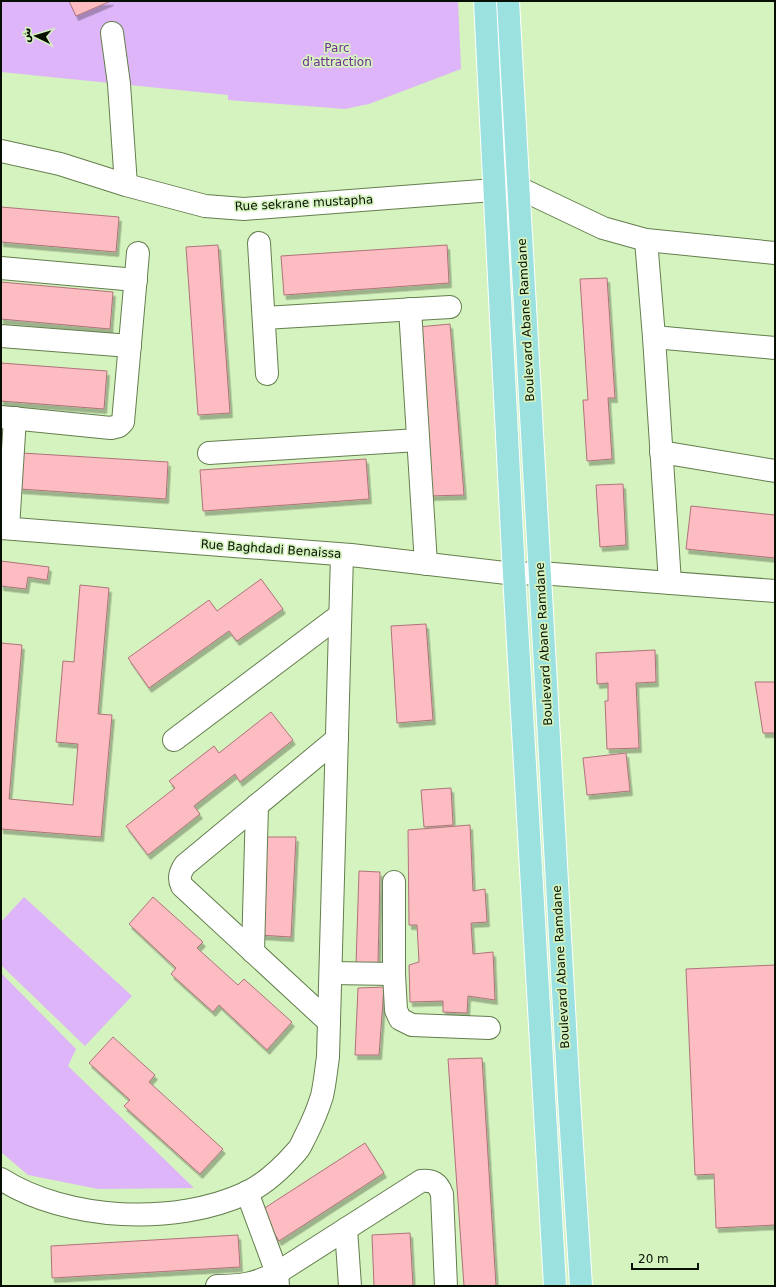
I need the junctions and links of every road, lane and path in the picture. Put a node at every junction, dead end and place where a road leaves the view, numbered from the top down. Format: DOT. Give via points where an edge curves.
graph roads {
  1 [pos="485,1"];
  2 [pos="508,1"];
  3 [pos="112,33"];
  4 [pos="1,151"];
  5 [pos="126,185"];
  6 [pos="519,188"];
  7 [pos="495,190"];
  8 [pos="646,240"];
  9 [pos="259,243"];
  10 [pos="138,253"];
  11 [pos="775,253"];
  12 [pos="1,268"];
  13 [pos="136,280"];
  14 [pos="450,307"];
  15 [pos="410,309"];
  16 [pos="264,318"];
  17 [pos="1,336"];
  18 [pos="654,337"];
  19 [pos="130,346"];
  20 [pos="775,348"];
  21 [pos="267,374"];
  22 [pos="8,418"];
  23 [pos="418,440"];
  24 [pos="661,452"];
  25 [pos="209,453"];
  26 [pos="775,471"];
  27 [pos="4,528"];
  28 [pos="342,555"];
  29 [pos="426,564"];
  30 [pos="540,573"];
  31 [pos="514,574"];
  32 [pos="670,583"];
  33 [pos="775,591"];
  34 [pos="340,614"];
  35 [pos="337,739"];
  36 [pos="174,740"];
  37 [pos="257,806"];
  38 [pos="394,882"];
  39 [pos="253,952"];
  40 [pos="331,973"];
  41 [pos="394,974"];
  42 [pos="329,1022"];
  43 [pos="489,1028"];
  44 [pos="1,1178"];
  45 [pos="247,1192"];
  46 [pos="346,1229"];
  47 [pos="278,1280"];
  48 [pos="217,1286"];
  49 [pos="350,1286"];
  50 [pos="446,1286"];
  51 [pos="554,1286"];
  52 [pos="581,1286"];
  1 -- 7 [label="main road, Boulevard Abane Ramdane"];
  2 -- 6 [label="main road, Boulevard Abane Ramdane"];
  3 -- 5 [label="street" via="119,84"];
  4 -- 5 [label="street, Rue sekrane mustapha" via="60,164"];
  5 -- 7 [label="street, Rue sekrane mustapha" via="206,206 244,209"];
  6 -- 7 [label="street, Rue sekrane mustapha"];
  6 -- 8 [label="street" via="603,228"];
  6 -- 30 [label="main road, Boulevard Abane Ramdane"];
  7 -- 31 [label="main road, Boulevard Abane Ramdane"];
  8 -- 11 [label="street"];
  8 -- 18 [label="street"];
  9 -- 16 [label="street"];
  10 -- 13 [label="street"];
  12 -- 13 [label="street"];
  13 -- 19 [label="street"];
  14 -- 15 [label="street"];
  15 -- 16 [label="street"];
  15 -- 23 [label="street"];
  16 -- 21 [label="street"];
  17 -- 19 [label="street"];
  18 -- 20 [label="street"];
  18 -- 24 [label="street"];
  19 -- 22 [label="street" via="124,417 119,426 111,428"];
  22 -- 27 [label="street"];
  23 -- 25 [label="street"];
  23 -- 29 [label="street"];
  24 -- 26 [label="street"];
  24 -- 32 [label="street"];
  27 -- 28 [label="street, Rue Baghdadi Benaissa"];
  28 -- 29 [label="street, Rue Baghdadi Benaissa"];
  28 -- 34 [label="street"];
  29 -- 31 [label="street, Rue Baghdadi Benaissa"];
  30 -- 31 [label="street, Rue Baghdadi Benaissa"];
  30 -- 32 [label="street, Rue Baghdadi Benaissa"];
  30 -- 52 [label="main road, Boulevard Abane Ramdane"];
  31 -- 51 [label="main road, Boulevard Abane Ramdane"];
  32 -- 33 [label="street, Rue Baghdadi Benaissa"];
  34 -- 35 [label="street"];
  34 -- 36 [label="street"];
  35 -- 37 [label="street"];
  35 -- 40 [label="street"];
  37 -- 39 [label="street"];
  37 -- 39 [label="street" via="185,864 180,876 182,886"];
  38 -- 41 [label="street"];
  39 -- 42 [label="street"];
  40 -- 41 [label="street"];
  40 -- 42 [label="street"];
  41 -- 43 [label="street" via="396,1010 400,1019 407,1023"];
  42 -- 45 [label="street" via="328,1057 322,1096 311,1125 298,1150 272,1176"];
  44 -- 45 [label="street" via="13,1186 51,1201 85,1211 134,1214 182,1211 217,1204"];
  45 -- 47 [label="street"];
  46 -- 47 [label="street"];
  46 -- 49 [label="street"];
  46 -- 50 [label="street" via="421,1181 434,1182 442,1194"];
  47 -- 48 [label="street" via="239,1286"];
}
